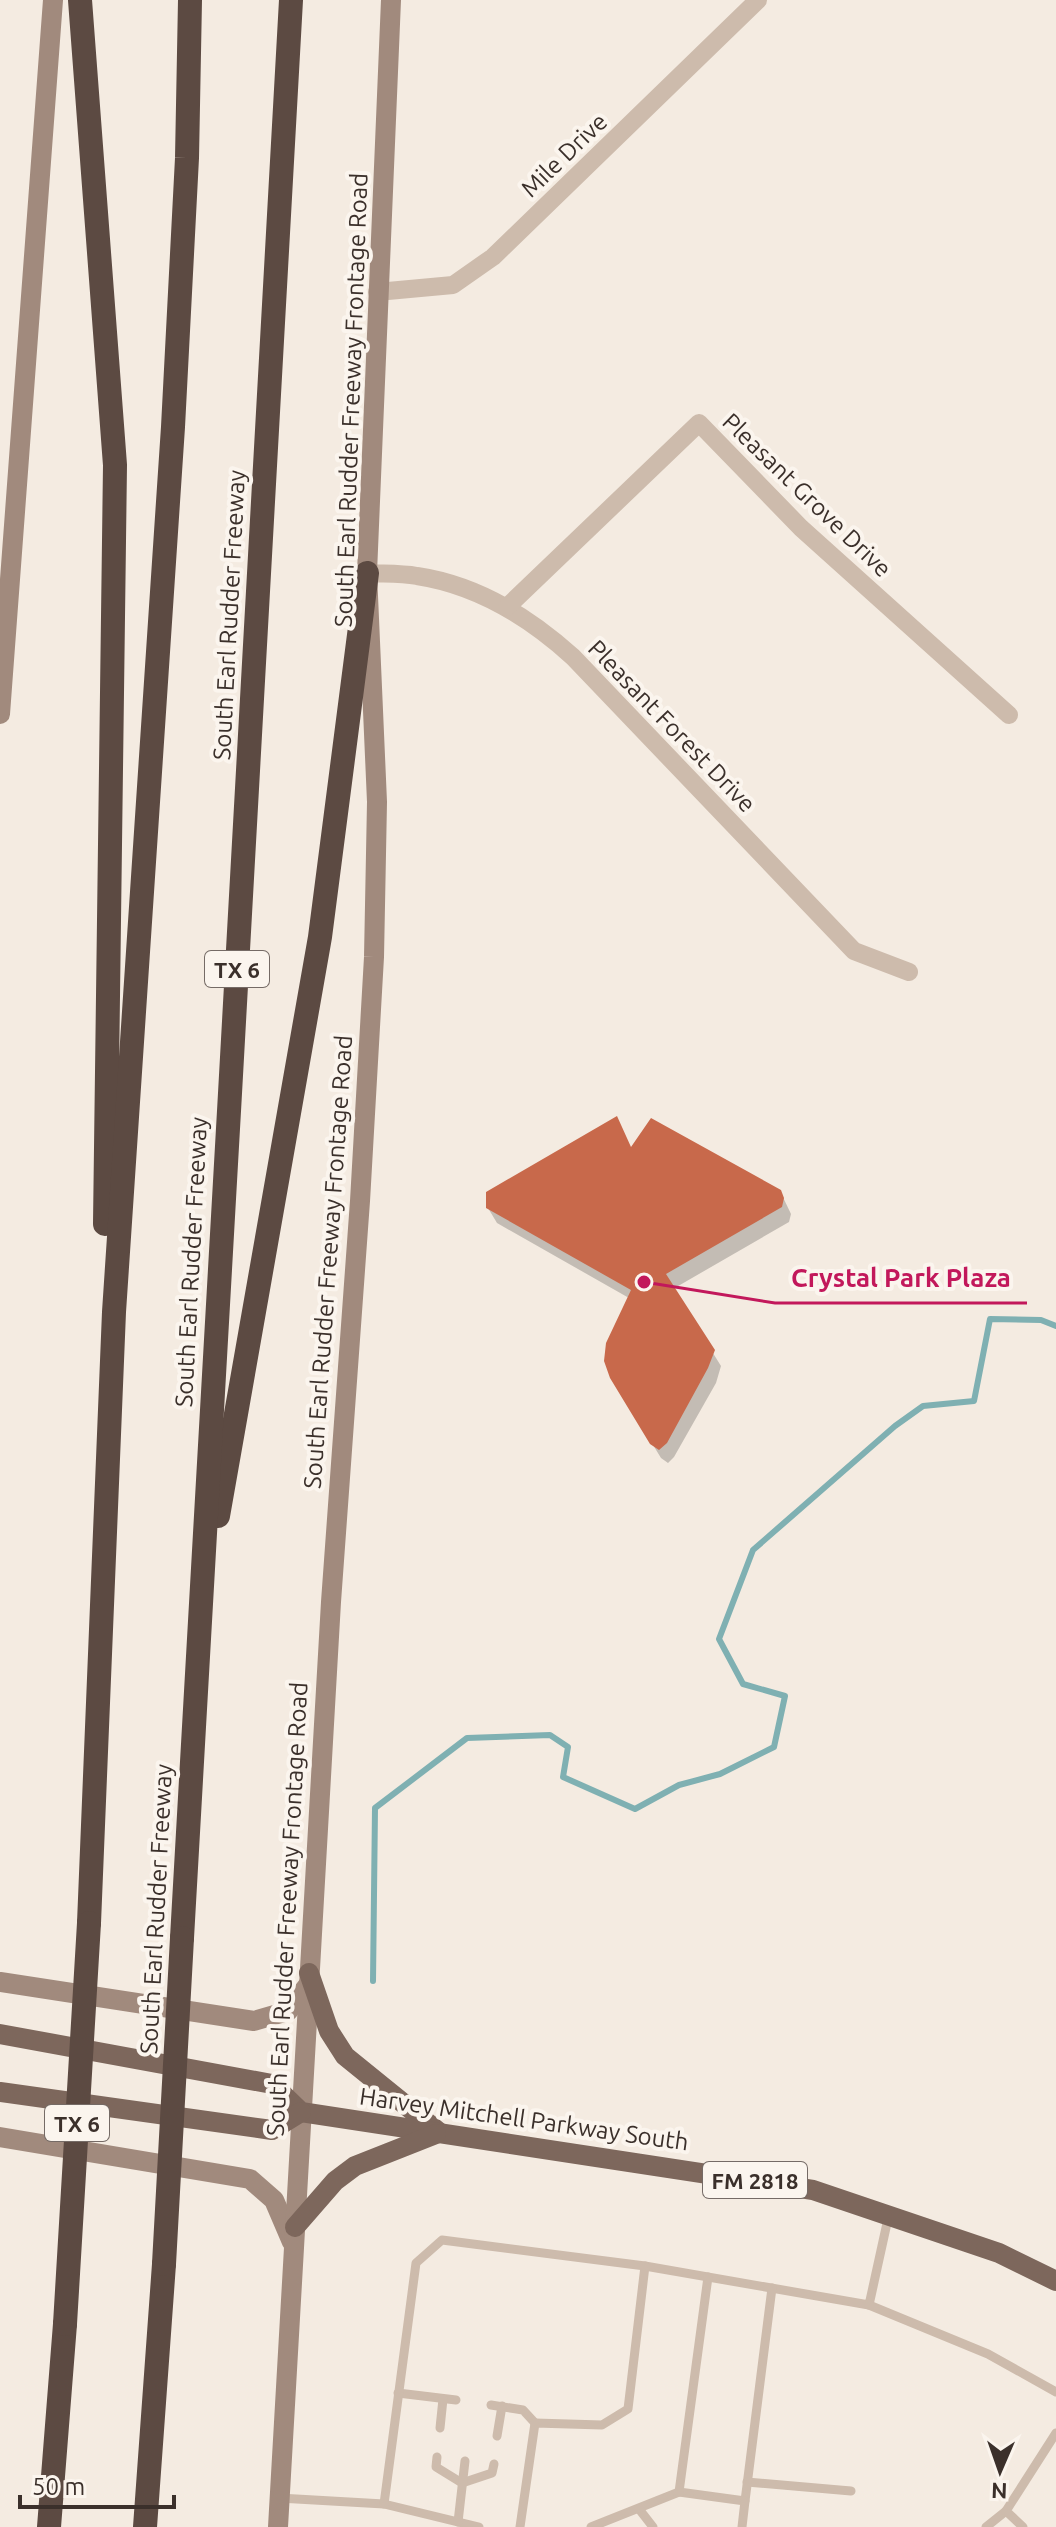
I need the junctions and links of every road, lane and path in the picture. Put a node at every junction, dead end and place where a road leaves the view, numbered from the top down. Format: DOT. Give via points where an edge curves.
graph roads {
  1 [pos="53,0"];
  2 [pos="80,0"];
  3 [pos="291,0"];
  4 [pos="391,0"];
  5 [pos="758,0"];
  6 [pos="190,7"];
  7 [pos="377,292"];
  8 [pos="367,573"];
  9 [pos="4,594"];
  10 [pos="507,607"];
  11 [pos="0,714"];
  12 [pos="1009,715"];
  13 [pos="909,972"];
  14 [pos="114,1312"];
  15 [pos="199,1621"];
  16 [pos="309,1978"];
  17 [pos="0,1982"];
  18 [pos="0,2034"];
  19 [pos="0,2092"];
  20 [pos="301,2112"];
  21 [pos="440,2133"];
  22 [pos="0,2137"];
  23 [pos="889,2214"];
  24 [pos="294,2237"];
  25 [pos="645,2266"];
  26 [pos="708,2277"];
  27 [pos="1056,2281"];
  28 [pos="772,2288"];
  29 [pos="869,2305"];
  30 [pos="1056,2392"];
  31 [pos="398,2393"];
  32 [pos="443,2399"];
  33 [pos="456,2400"];
  34 [pos="535,2423"];
  35 [pos="440,2428"];
  36 [pos="1056,2433"];
  37 [pos="497,2436"];
  38 [pos="437,2457"];
  39 [pos="465,2461"];
  40 [pos="494,2464"];
  41 [pos="747,2482"];
  42 [pos="462,2483"];
  43 [pos="851,2491"];
  44 [pos="679,2492"];
  45 [pos="279,2498"];
  46 [pos="745,2501"];
  47 [pos="384,2504"];
  48 [pos="639,2509"];
  49 [pos="1006,2511"];
  50 [pos="458,2522"];
  51 [pos="49,2527"];
  52 [pos="145,2527"];
  53 [pos="278,2527"];
  54 [pos="479,2527"];
  55 [pos="520,2527"];
  56 [pos="591,2527"];
  57 [pos="653,2527"];
  58 [pos="742,2527"];
  59 [pos="986,2527"];
  60 [pos="1023,2527"];
  1 -- 9 [label="main road"];
  2 -- 14 [label="highway" via="115,465 105,1228"];
  3 -- 15 [label="highway, South Earl Rudder Freeway / TX 6"];
  4 -- 7 [label="main road, South Earl Rudder Freeway Frontage Road"];
  5 -- 7 [label="street, Mile Drive" via="493,257 453,285"];
  6 -- 14 [label="highway, TX 6" via="173,427"];
  7 -- 8 [label="main road, South Earl Rudder Freeway Frontage Road"];
  8 -- 10 [label="street, Pleasant Forest Drive" via="450,583"];
  8 -- 15 [label="highway" via="320,937"];
  8 -- 16 [label="main road, South Earl Rudder Freeway Frontage Road" via="377,802 374,957"];
  9 -- 11 [label="main road"];
  10 -- 12 [label="street, Pleasant Grove Drive" via="699,423 801,528"];
  10 -- 13 [label="street, Pleasant Forest Drive" via="544,630 573,657 854,951"];
  14 -- 51 [label="highway, TX 6, bridge" via="89,1923"];
  15 -- 52 [label="highway, South Earl Rudder Freeway / TX 6, bridge"];
  16 -- 17 [label="main road" via="288,2011 254,2021"];
  16 -- 20 [label="main road, South Earl Rudder Freeway Frontage Road"];
  16 -- 21 [label="main road" via="329,2031 345,2056"];
  18 -- 20 [label="main road" via="272,2084"];
  19 -- 20 [label="main road" via="272,2130"];
  20 -- 21 [label="main road, Harvey Mitchell Parkway South / FM 2818"];
  20 -- 24 [label="main road, South Earl Rudder Freeway Frontage Road"];
  21 -- 23 [label="main road, Harvey Mitchell Parkway South / FM 2818" via="813,2190"];
  21 -- 24 [label="main road" via="355,2166 335,2181"];
  22 -- 24 [label="main road" via="250,2179 274,2200"];
  23 -- 27 [label="main road, Harvey Mitchell Parkway South / FM 2818" via="999,2253"];
  23 -- 29 [label="lane"];
  24 -- 45 [label="main road, South Earl Rudder Freeway Frontage Road"];
  25 -- 26 [label="lane"];
  25 -- 31 [label="lane" via="442,2240 416,2263"];
  25 -- 34 [label="lane" via="628,2409 602,2425"];
  26 -- 28 [label="lane"];
  26 -- 44 [label="lane"];
  28 -- 29 [label="lane"];
  28 -- 41 [label="lane"];
  29 -- 30 [label="lane" via="988,2354"];
  31 -- 32 [label="lane"];
  31 -- 47 [label="lane"];
  32 -- 33 [label="lane"];
  32 -- 35 [label="lane"];
  34 -- 37 [label="lane" via="523,2410 497,2406"];
  34 -- 55 [label="lane"];
  36 -- 49 [label="lane"];
  38 -- 42 [label="lane" via="436,2467"];
  39 -- 42 [label="lane"];
  40 -- 42 [label="lane" via="492,2473"];
  41 -- 43 [label="lane"];
  41 -- 46 [label="lane"];
  42 -- 50 [label="lane"];
  44 -- 46 [label="lane"];
  44 -- 48 [label="lane"];
  45 -- 47 [label="lane"];
  45 -- 53 [label="main road, South Earl Rudder Freeway Frontage Road"];
  46 -- 58 [label="lane"];
  47 -- 50 [label="lane"];
  48 -- 56 [label="lane"];
  48 -- 57 [label="lane"];
  49 -- 59 [label="lane"];
  49 -- 60 [label="lane"];
  50 -- 54 [label="lane"];
}
